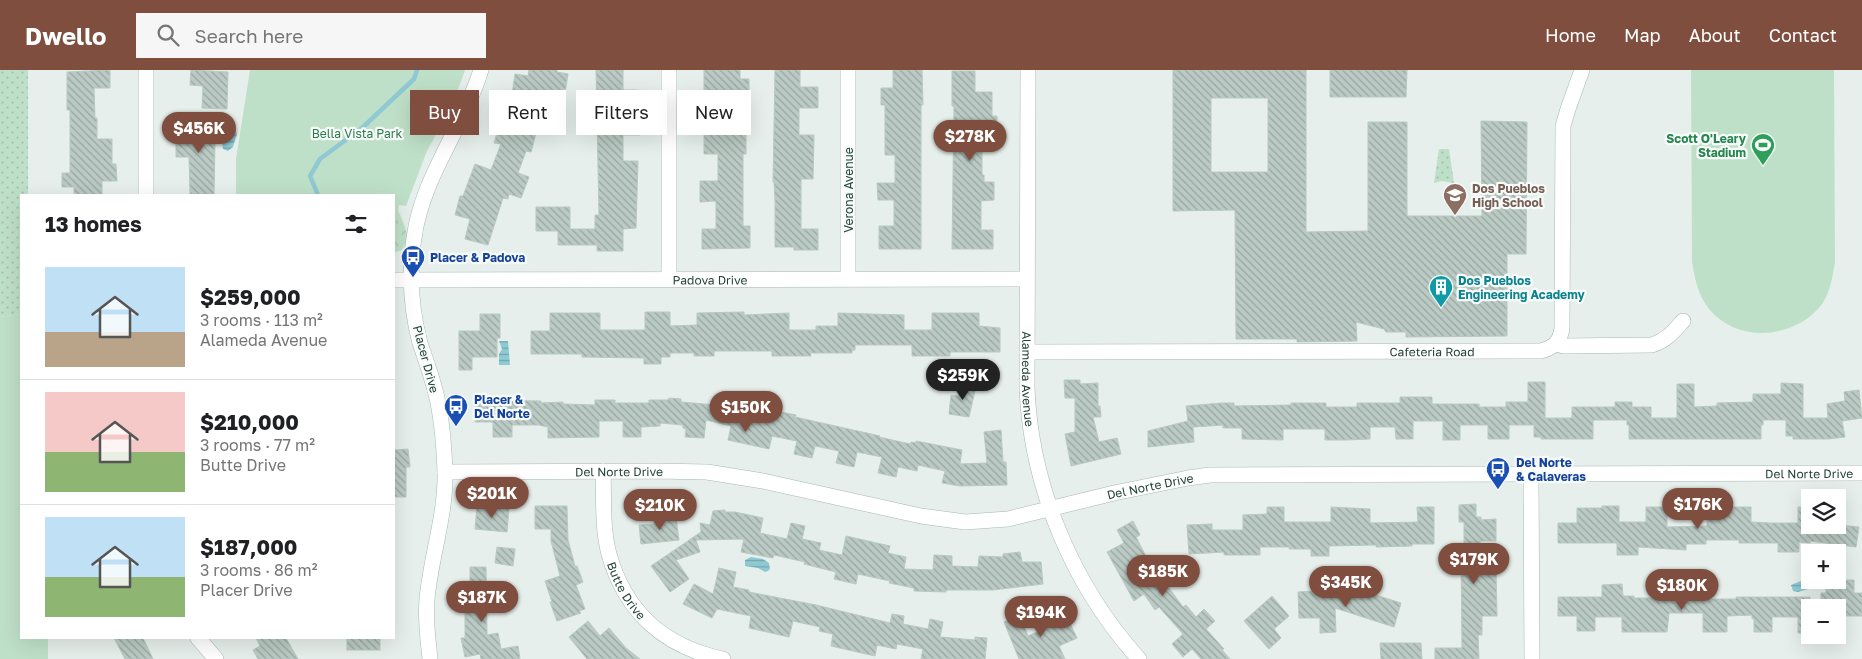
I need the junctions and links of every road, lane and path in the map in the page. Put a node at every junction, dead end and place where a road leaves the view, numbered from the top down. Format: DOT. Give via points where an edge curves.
graph roads {
  1 [pos="146,70"];
  2 [pos="481,70"];
  3 [pos="669,70"];
  4 [pos="848,70"];
  5 [pos="1028,70"];
  6 [pos="1582,70"];
  7 [pos="146,194"];
  8 [pos="1027,279"];
  9 [pos="395,280"];
  10 [pos="412,280"];
  11 [pos="669,280"];
  12 [pos="848,280"];
  13 [pos="1683,321"];
  14 [pos="1557,343"];
  15 [pos="1027,352"];
  16 [pos="603,471"];
  17 [pos="445,472"];
  18 [pos="1531,473"];
  19 [pos="1862,473"];
  20 [pos="1052,508"];
  21 [pos="199,639"];
  22 [pos="1133,657"];
  23 [pos="216,659"];
  24 [pos="430,659"];
  25 [pos="723,659"];
  26 [pos="1532,659"];
  1 -- 7 [label="street"];
  2 -- 10 [label="street, Placer Drive" via="473,94 424,197 414,236"];
  3 -- 11 [label="street"];
  4 -- 12 [label="street, Verona Avenue"];
  5 -- 8 [label="street, Alameda Avenue"];
  6 -- 14 [label="street" via="1563,126 1562,328"];
  8 -- 12 [label="street, Padova Drive"];
  8 -- 15 [label="street, Alameda Avenue"];
  9 -- 10 [label="street, Padova Drive"];
  10 -- 11 [label="street, Padova Drive"];
  10 -- 17 [label="street, Placer Drive" via="412,303 442,430"];
  11 -- 12 [label="street, Padova Drive"];
  13 -- 14 [label="street" via="1663,342 1652,344 1563,346"];
  14 -- 15 [label="street, Cafeteria Road" via="1541,351"];
  15 -- 20 [label="street, Alameda Avenue" via="1031,437"];
  16 -- 17 [label="street, Del Norte Drive"];
  16 -- 20 [label="street, Del Norte Drive" via="719,474 952,521 1008,519"];
  16 -- 25 [label="street, Butte Drive" via="608,547 620,586 657,631 681,645"];
  17 -- 24 [label="street, Placer Drive" via="443,510 427,600"];
  18 -- 19 [label="street, Del Norte Drive"];
  18 -- 20 [label="street, Del Norte Drive" via="1202,476"];
  18 -- 26 [label="street"];
  20 -- 22 [label="street, Alameda Avenue" via="1082,582"];
  21 -- 23 [label="street"];
}
